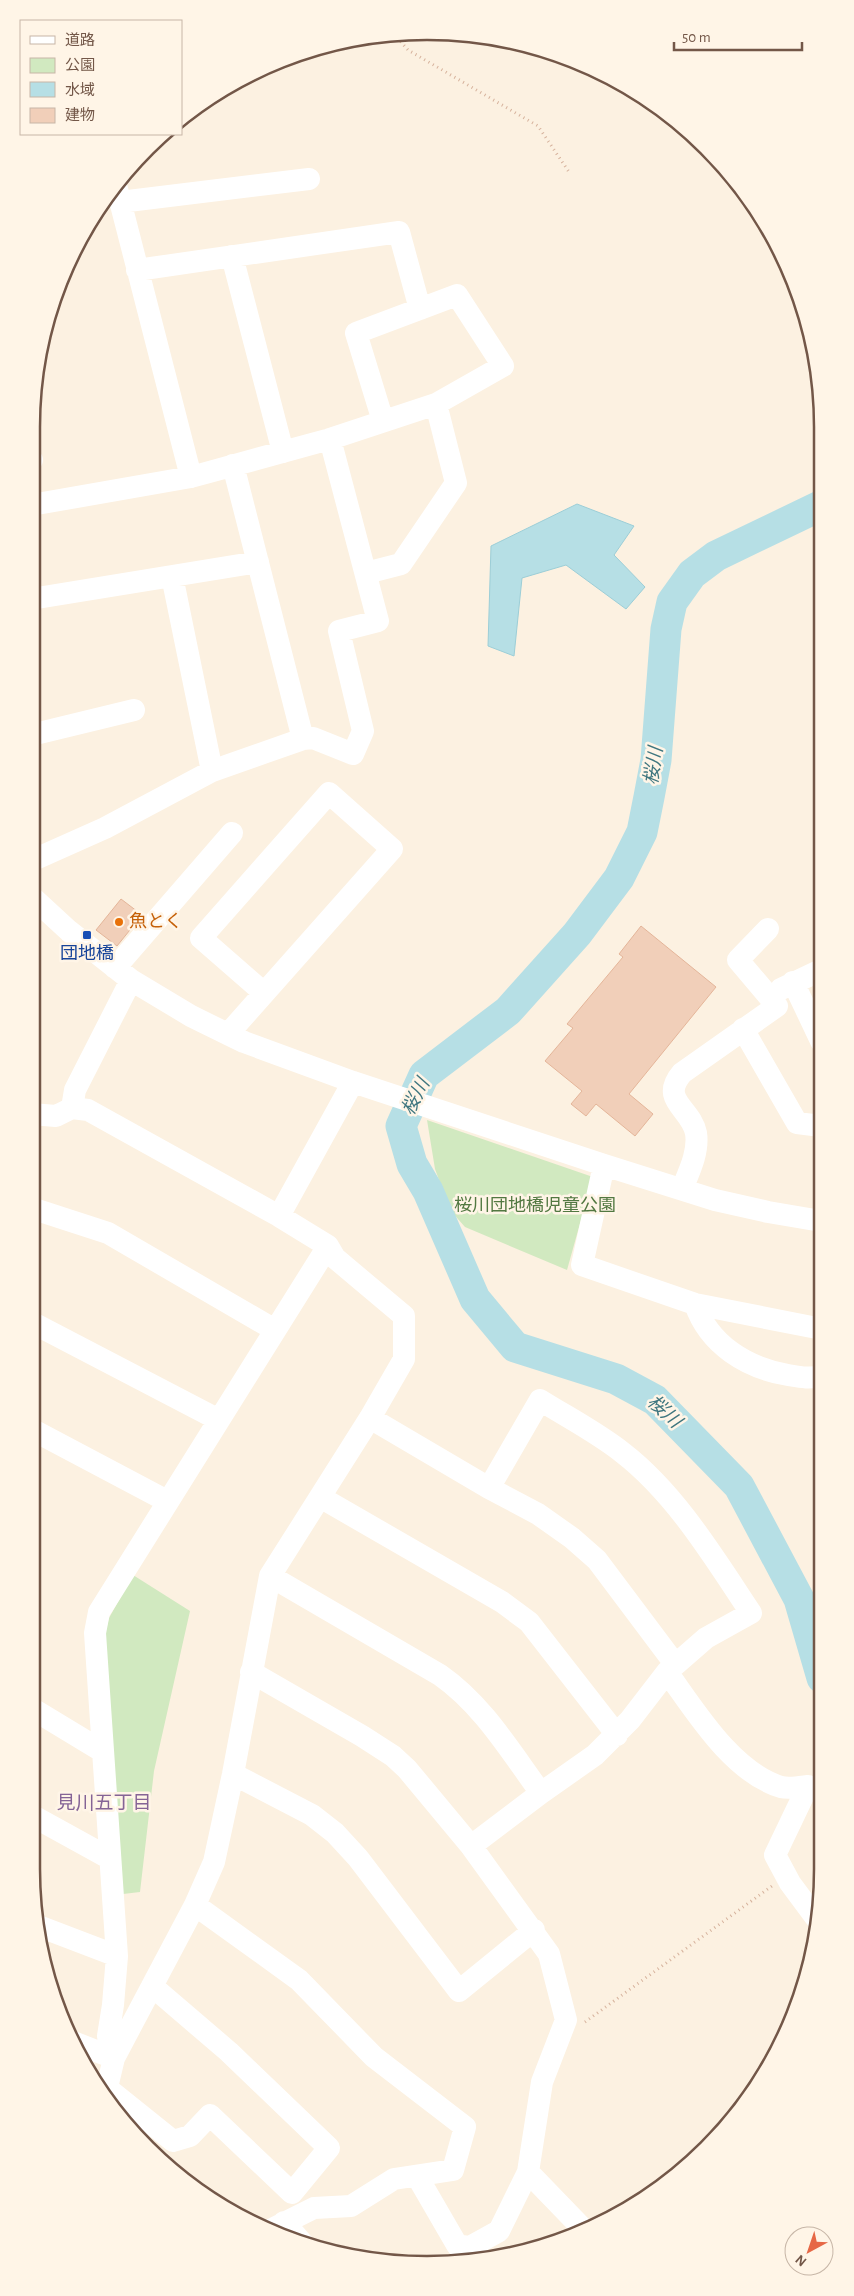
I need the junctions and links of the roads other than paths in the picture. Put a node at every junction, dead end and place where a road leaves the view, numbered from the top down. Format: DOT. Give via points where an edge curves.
graph roads {
  1 [pos="309,179"];
  2 [pos="117,194"];
  3 [pos="232,256"];
  4 [pos="137,270"];
  5 [pos="420,309"];
  6 [pos="436,404"];
  7 [pos="383,421"];
  8 [pos="330,439"];
  9 [pos="283,452"];
  10 [pos="233,466"];
  11 [pos="191,477"];
  12 [pos="40,503"];
  13 [pos="258,562"];
  14 [pos="366,573"];
  15 [pos="172,576"];
  16 [pos="40,598"];
  17 [pos="134,710"];
  18 [pos="40,733"];
  19 [pos="303,739"];
  20 [pos="212,770"];
  21 [pos="232,833"];
  22 [pos="40,857"];
  23 [pos="40,904"];
  24 [pos="768,929"];
  25 [pos="814,973"];
  26 [pos="123,974"];
  27 [pos="793,982"];
  28 [pos="264,993"];
  29 [pos="769,996"];
  30 [pos="814,1026"];
  31 [pos="743,1029"];
  32 [pos="228,1034"];
  33 [pos="353,1082"];
  34 [pos="72,1108"];
  35 [pos="40,1115"];
  36 [pos="814,1125"];
  37 [pos="604,1165"];
  38 [pos="682,1189"];
  39 [pos="40,1211"];
  40 [pos="279,1216"];
  41 [pos="814,1220"];
  42 [pos="328,1246"];
  43 [pos="695,1304"];
  44 [pos="40,1327"];
  45 [pos="814,1327"];
  46 [pos="275,1330"];
  47 [pos="814,1378"];
  48 [pos="370,1418"];
  49 [pos="219,1420"];
  50 [pos="40,1434"];
  51 [pos="489,1488"];
  52 [pos="320,1497"];
  53 [pos="167,1501"];
  54 [pos="270,1576"];
  55 [pos="671,1668"];
  56 [pos="251,1672"];
  57 [pos="40,1714"];
  58 [pos="617,1735"];
  59 [pos="102,1752"];
  60 [pos="233,1774"];
  61 [pos="541,1793"];
  62 [pos="40,1820"];
  63 [pos="471,1846"];
  64 [pos="110,1858"];
  65 [pos="195,1905"];
  66 [pos="812,1912"];
  67 [pos="44,1928"];
  68 [pos="534,1930"];
  69 [pos="117,1956"];
  70 [pos="152,1986"];
  71 [pos="83,2046"];
  72 [pos="114,2058"];
  73 [pos="107,2087"];
  74 [pos="116,2099"];
  75 [pos="528,2172"];
  76 [pos="417,2176"];
  77 [pos="580,2225"];
  78 [pos="277,2226"];
  1 -- 2 [label="street"];
  2 -- 4 [label="street"];
  3 -- 4 [label="street"];
  3 -- 5 [label="street" via="399,232"];
  3 -- 9 [label="street"];
  4 -- 11 [label="street"];
  5 -- 6 [label="street" via="457,295 503,366"];
  5 -- 7 [label="street" via="356,333"];
  6 -- 7 [label="street"];
  6 -- 14 [label="street" via="456,483 401,564"];
  7 -- 8 [label="street"];
  8 -- 9 [label="street"];
  8 -- 14 [label="street"];
  9 -- 10 [label="street"];
  10 -- 11 [label="street"];
  10 -- 13 [label="street"];
  11 -- 12 [label="street"];
  13 -- 15 [label="street"];
  13 -- 19 [label="street"];
  14 -- 19 [label="street" via="378,621 339,631 363,731 353,754 313,738"];
  15 -- 16 [label="street"];
  15 -- 20 [label="street"];
  17 -- 18 [label="street"];
  19 -- 20 [label="street"];
  20 -- 22 [label="street" via="104,828"];
  21 -- 26 [label="street"];
  23 -- 26 [label="street"];
  24 -- 29 [label="street" via="738,960"];
  25 -- 27 [label="street"];
  26 -- 32 [label="street" via="191,1016"];
  26 -- 34 [label="street" via="75,1090"];
  27 -- 29 [label="street"];
  27 -- 30 [label="street"];
  28 -- 28 [label="street" via="392,849 330,793 201,938"];
  28 -- 32 [label="street"];
  29 -- 31 [label="street" via="777,1006"];
  31 -- 36 [label="street" via="797,1122"];
  31 -- 38 [label="street" via="682,1073 676,1081 675,1099 692,1121 696,1134 696,1153"];
  32 -- 33 [label="street"];
  33 -- 37 [label="street"];
  33 -- 40 [label="street"];
  34 -- 35 [label="street" via="56,1116"];
  34 -- 40 [label="street" via="88,1110"];
  37 -- 38 [label="street"];
  37 -- 43 [label="street" via="582,1264"];
  38 -- 41 [label="street" via="716,1200"];
  39 -- 46 [label="street" via="108,1233"];
  40 -- 42 [label="street"];
  42 -- 46 [label="street"];
  42 -- 48 [label="street" via="335,1258 404,1316 404,1359"];
  43 -- 45 [label="street"];
  43 -- 47 [label="street" via="700,1319 712,1334 726,1349 750,1365"];
  44 -- 49 [label="street"];
  46 -- 49 [label="street"];
  48 -- 51 [label="street"];
  48 -- 52 [label="street"];
  49 -- 53 [label="street"];
  50 -- 53 [label="street"];
  51 -- 55 [label="street" via="538,1514 597,1560"];
  51 -- 55 [label="street" via="540,1400 623,1452 655,1482 708,1548 751,1614 706,1638"];
  52 -- 54 [label="street"];
  52 -- 58 [label="street" via="502,1602 529,1622"];
  53 -- 59 [label="street" via="100,1612 95,1634"];
  54 -- 56 [label="street"];
  54 -- 61 [label="street" via="460,1689 477,1706"];
  55 -- 58 [label="street"];
  55 -- 66 [label="street" via="700,1717 730,1753 758,1777 783,1788 808,1786 775,1855"];
  56 -- 60 [label="street"];
  56 -- 63 [label="street" via="393,1756"];
  57 -- 59 [label="street"];
  58 -- 61 [label="street" via="595,1756"];
  59 -- 64 [label="street"];
  60 -- 65 [label="street" via="214,1862"];
  60 -- 68 [label="street" via="312,1815 335,1833 358,1858 459,1991"];
  61 -- 63 [label="street"];
  62 -- 64 [label="street"];
  63 -- 68 [label="street"];
  64 -- 69 [label="street"];
  65 -- 70 [label="street"];
  65 -- 76 [label="street" via="298,1980 374,2057 465,2126 453,2170"];
  67 -- 69 [label="street"];
  68 -- 75 [label="street" via="549,1954 566,2020 542,2082"];
  69 -- 72 [label="street" via="108,2036"];
  70 -- 72 [label="street"];
  70 -- 74 [label="street" via="229,2052 329,2148 292,2193 210,2115 190,2136 173,2141"];
  71 -- 72 [label="street"];
  72 -- 73 [label="street"];
  75 -- 76 [label="street" via="499,2231 470,2248 456,2245"];
  75 -- 77 [label="street"];
  76 -- 78 [label="street" via="394,2179 351,2206 314,2208"];
}
